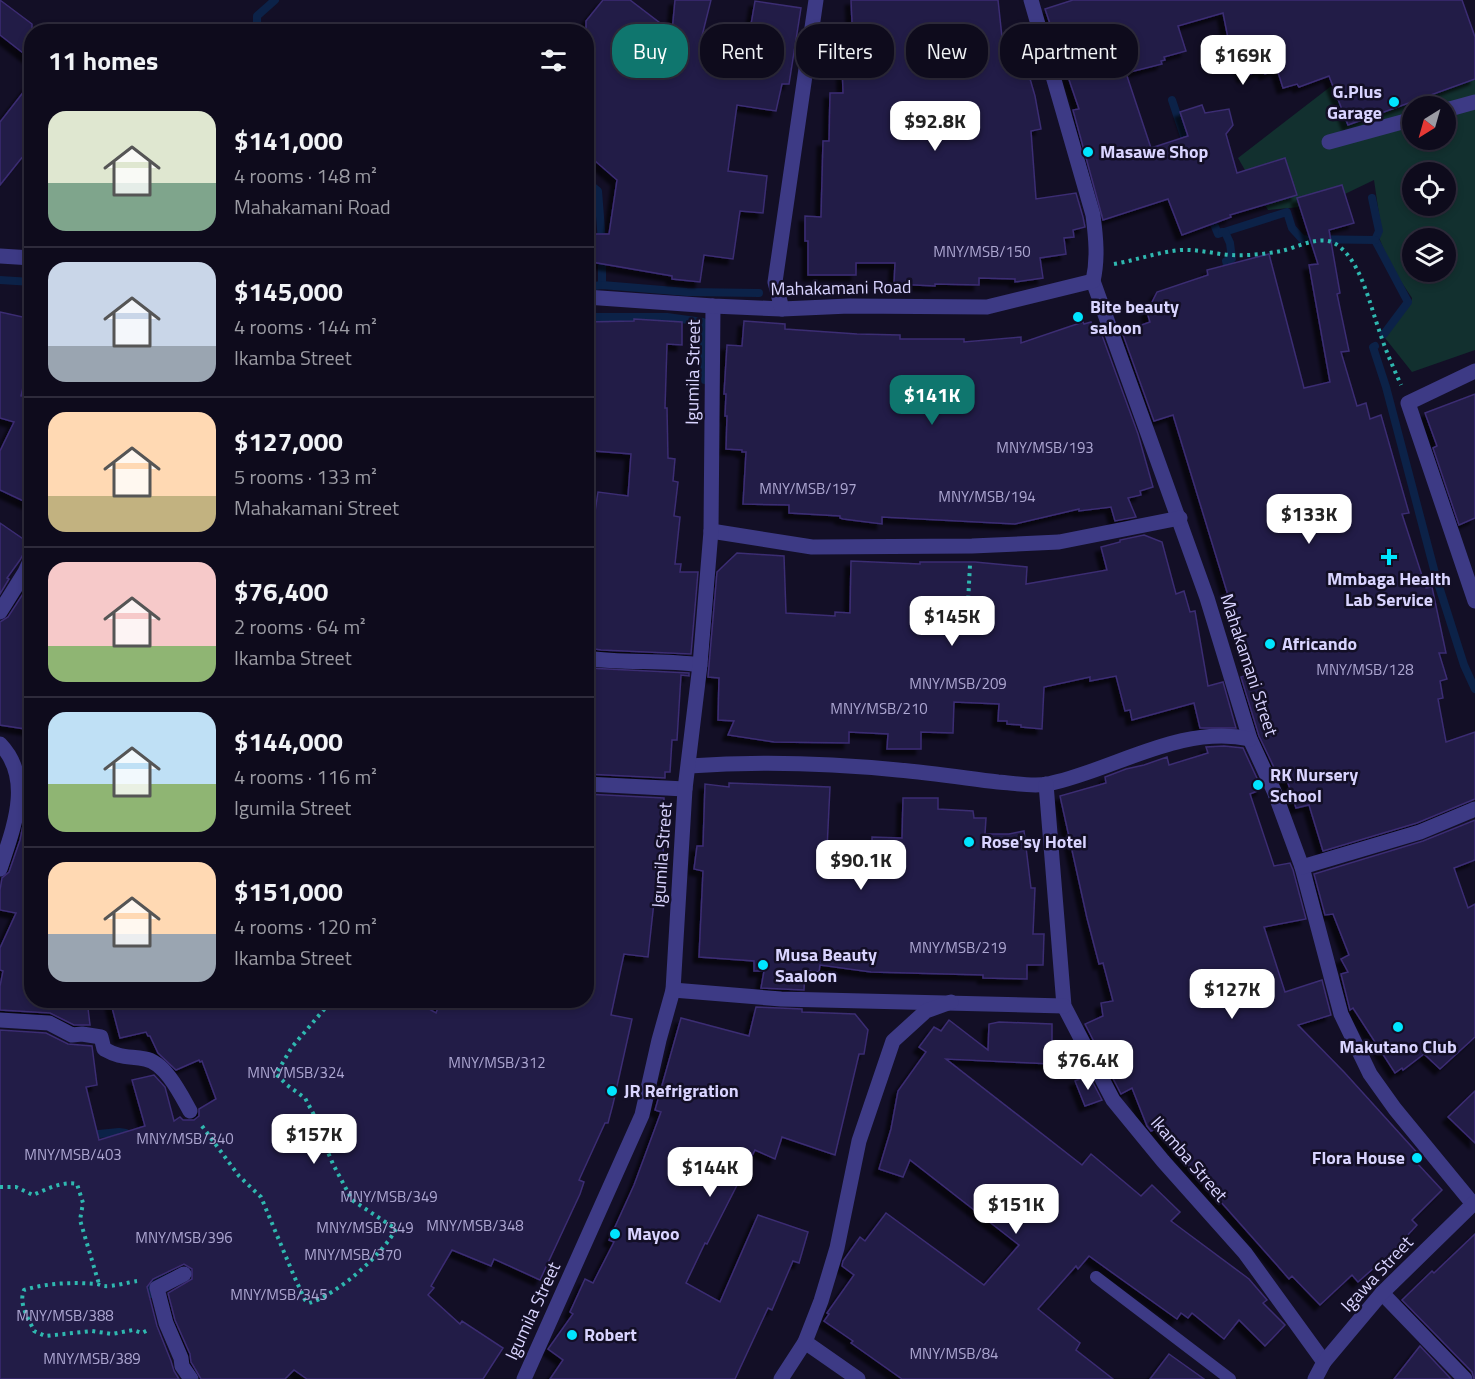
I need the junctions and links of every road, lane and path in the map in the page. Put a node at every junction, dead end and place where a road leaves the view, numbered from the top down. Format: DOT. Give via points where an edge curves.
graph roads {
  1 [pos="816,0"];
  2 [pos="1031,0"];
  3 [pos="1475,102"];
  4 [pos="1456,107"];
  5 [pos="1402,122"];
  6 [pos="1329,142"];
  7 [pos="0,256"];
  8 [pos="24,258"];
  9 [pos="1094,274"];
  10 [pos="594,298"];
  11 [pos="713,306"];
  12 [pos="782,309"];
  13 [pos="1475,371"];
  14 [pos="1408,403"];
  15 [pos="1180,518"];
  16 [pos="711,531"];
  17 [pos="972,546"];
  18 [pos="24,575"];
  19 [pos="1475,601"];
  20 [pos="0,612"];
  21 [pos="967,621"];
  22 [pos="594,659"];
  23 [pos="700,665"];
  24 [pos="1250,739"];
  25 [pos="0,744"];
  26 [pos="689,766"];
  27 [pos="594,784"];
  28 [pos="1046,784"];
  29 [pos="685,789"];
  30 [pos="1475,809"];
  31 [pos="1302,867"];
  32 [pos="0,869"];
  33 [pos="673,990"];
  34 [pos="951,1002"];
  35 [pos="1064,1006"];
  36 [pos="325,1008"];
  37 [pos="0,1020"];
  38 [pos="190,1111"];
  39 [pos="0,1187"];
  40 [pos="1474,1203"];
  41 [pos="184,1274"];
  42 [pos="1096,1276"];
  43 [pos="137,1281"];
  44 [pos="99,1284"];
  45 [pos="1382,1293"];
  46 [pos="166,1323"];
  47 [pos="805,1342"];
  48 [pos="1324,1362"];
  49 [pos="191,1379"];
  50 [pos="524,1379"];
  51 [pos="780,1379"];
  52 [pos="858,1379"];
  53 [pos="1230,1379"];
  54 [pos="1315,1379"];
  55 [pos="1465,1379"];
  1 -- 12 [label="street" via="775,282"];
  2 -- 9 [label="street" via="1093,215 1097,244"];
  3 -- 4 [label="street"];
  5 -- 6 [label="street"];
  7 -- 8 [label="street"];
  9 -- 12 [label="street, Mahakamani Road" via="987,307"];
  9 -- 14 [label="path" via="1160,252 1256,254 1311,242 1333,242 1360,274"];
  9 -- 15 [label="street, Mahakamani Street"];
  10 -- 11 [label="street, Mahakamani Road"];
  11 -- 12 [label="street, Mahakamani Road"];
  11 -- 16 [label="street, Igumila Street"];
  13 -- 14 [label="street"];
  14 -- 19 [label="street"];
  15 -- 17 [label="street" via="1059,542"];
  15 -- 24 [label="street, Mahakamani Street"];
  16 -- 17 [label="street" via="812,547"];
  16 -- 23 [label="street, Igumila Street"];
  17 -- 21 [label="path"];
  18 -- 20 [label="street"];
  22 -- 23 [label="street"];
  23 -- 26 [label="street, Igumila Street"];
  24 -- 28 [label="street" via="1218,735 1186,741"];
  24 -- 31 [label="street, Mahakamani Street" via="1274,790"];
  25 -- 32 [label="street" via="16,766 19,783 14,826"];
  26 -- 28 [label="street" via="759,763 859,767"];
  26 -- 29 [label="street, Igumila Street"];
  27 -- 29 [label="street"];
  28 -- 35 [label="street, Ikamba Street"];
  29 -- 33 [label="street, Igumila Street"];
  30 -- 31 [label="street" via="1420,832"];
  31 -- 40 [label="street, Mahakamani Street" via="1341,1014 1355,1045 1395,1109"];
  33 -- 34 [label="street" via="781,999"];
  33 -- 50 [label="street, Igumila Street" via="642,1115"];
  34 -- 35 [label="street"];
  34 -- 47 [label="street" via="926,1011 893,1041 859,1141 837,1248"];
  35 -- 48 [label="street, Ikamba Street" via="1113,1100 1245,1253"];
  36 -- 38 [label="path" via="292,1047 276,1074 305,1098 352,1200 396,1230 362,1269 318,1301 305,1300 261,1197 239,1176"];
  37 -- 38 [label="street" via="49,1023 72,1035 101,1037 104,1048 118,1056 147,1059 175,1084"];
  39 -- 44 [label="path" via="24,1189 33,1195 51,1186 77,1184 83,1203 80,1220"];
  40 -- 45 [label="street, Igawa Street"];
  41 -- 46 [label="street" via="158,1288"];
  42 -- 53 [label="lane"];
  43 -- 44 [label="path"];
  44 -- 46 [label="path" via="54,1284 24,1290 24,1311 34,1331 45,1336 92,1331 142,1333"];
  45 -- 48 [label="street, Igawa Street"];
  45 -- 55 [label="street"];
  46 -- 49 [label="street"];
  47 -- 51 [label="street"];
  47 -- 52 [label="street"];
  48 -- 54 [label="street, Igawa Street"];
}
